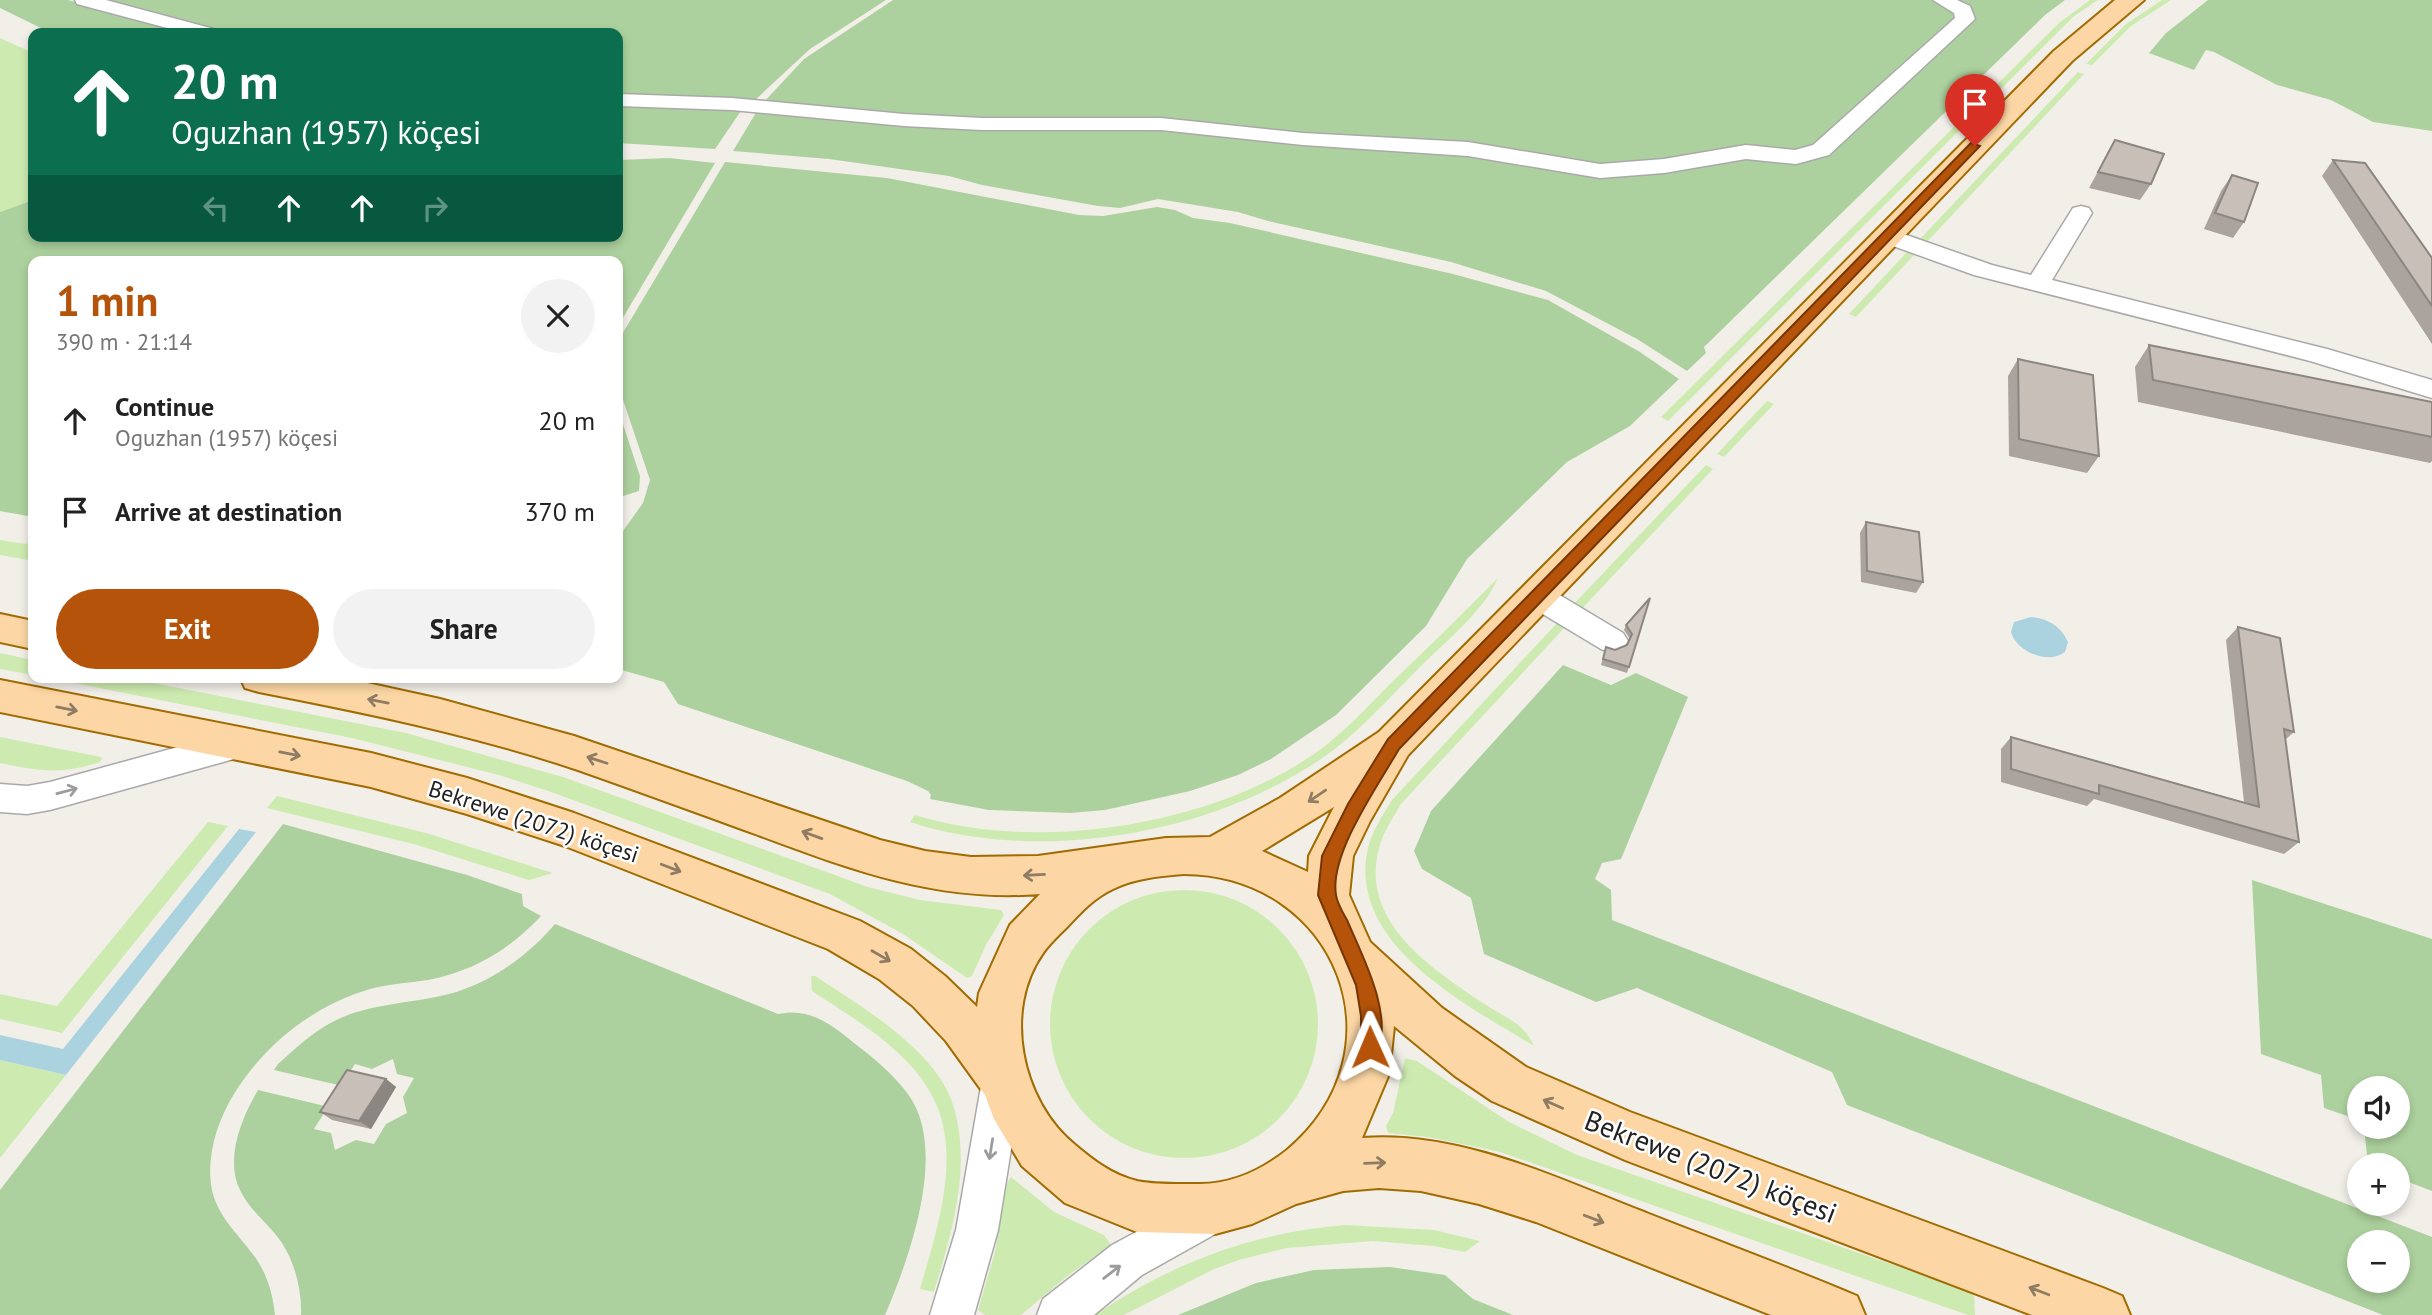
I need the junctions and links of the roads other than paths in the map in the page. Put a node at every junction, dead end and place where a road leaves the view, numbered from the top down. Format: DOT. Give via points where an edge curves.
graph roads {
  1 [pos="84,0"];
  2 [pos="1942,0"];
  3 [pos="2132,0"];
  4 [pos="188,28"];
  5 [pos="623,100"];
  6 [pos="2081,213"];
  7 [pos="1887,236"];
  8 [pos="2038,284"];
  9 [pos="2432,389"];
  10 [pos="1537,596"];
  11 [pos="0,628"];
  12 [pos="28,634"];
  13 [pos="1612,640"];
  14 [pos="289,683"];
  15 [pos="0,696"];
  16 [pos="240,744"];
  17 [pos="1394,744"];
  18 [pos="0,798"];
  19 [pos="1214,856"];
  20 [pos="1126,864"];
  21 [pos="1354,957"];
  22 [pos="1002,1082"];
  23 [pos="1285,1183"];
  24 [pos="1219,1209"];
  25 [pos="951,1315"];
  26 [pos="1059,1315"];
  27 [pos="1839,1315"];
  28 [pos="2103,1315"];
  1 -- 4 [label="street"];
  2 -- 5 [label="street" via="1963,10 1965,19 1821,150 1796,157 1737,153 1635,170 1600,171 1468,149 1161,124 969,123"];
  3 -- 7 [label="main road" via="2063,55"];
  6 -- 8 [label="street"];
  7 -- 8 [label="street"];
  7 -- 10 [label="main road"];
  8 -- 9 [label="street"];
  10 -- 13 [label="street"];
  10 -- 17 [label="main road"];
  11 -- 12 [label="main road"];
  20 -- 14 [label="main road, Bekrewe (2072) köçesi, one-way" via="1003,877 937,873 836,844 513,733"];
  15 -- 16 [label="main road, Bekrewe (2072) köçesi, one-way"];
  18 -- 16 [label="street, one-way" via="50,796"];
  16 -- 22 [label="main road, Bekrewe (2072) köçesi, one-way" via="371,769 467,796 587,835 844,935 895,964 929,991 963,1025"];
  17 -- 19 [label="main road, one-way" via="1295,811"];
  17 -- 21 [label="main road" via="1331,856 1327,895"];
  19 -- 20 [label="main road, Bekrewe (2072) köçesi" via="1155,856"];
  19 -- 21 [label="main road, Bekrewe (2072) köçesi" via="1244,862 1297,889 1320,908"];
  20 -- 22 [label="main road, Bekrewe (2072) köçesi" via="1072,891 1029,933 1013,960 997,1019"];
  21 -- 23 [label="main road, Bekrewe (2072) köçesi" via="1371,1016 1364,1078 1335,1137"];
  28 -- 21 [label="main road, Bekrewe (2072) köçesi, one-way" via="1625,1135 1509,1084 1424,1024"];
  22 -- 24 [label="main road, Bekrewe (2072) köçesi" via="1032,1140 1054,1165 1082,1185 1147,1210"];
  22 -- 25 [label="street, one-way" via="977,1230"];
  23 -- 24 [label="main road, Bekrewe (2072) köçesi"];
  23 -- 27 [label="main road, Bekrewe (2072) köçesi, one-way" via="1355,1164 1439,1169 1529,1193"];
  26 -- 24 [label="street, one-way" via="1127,1260"];
}
